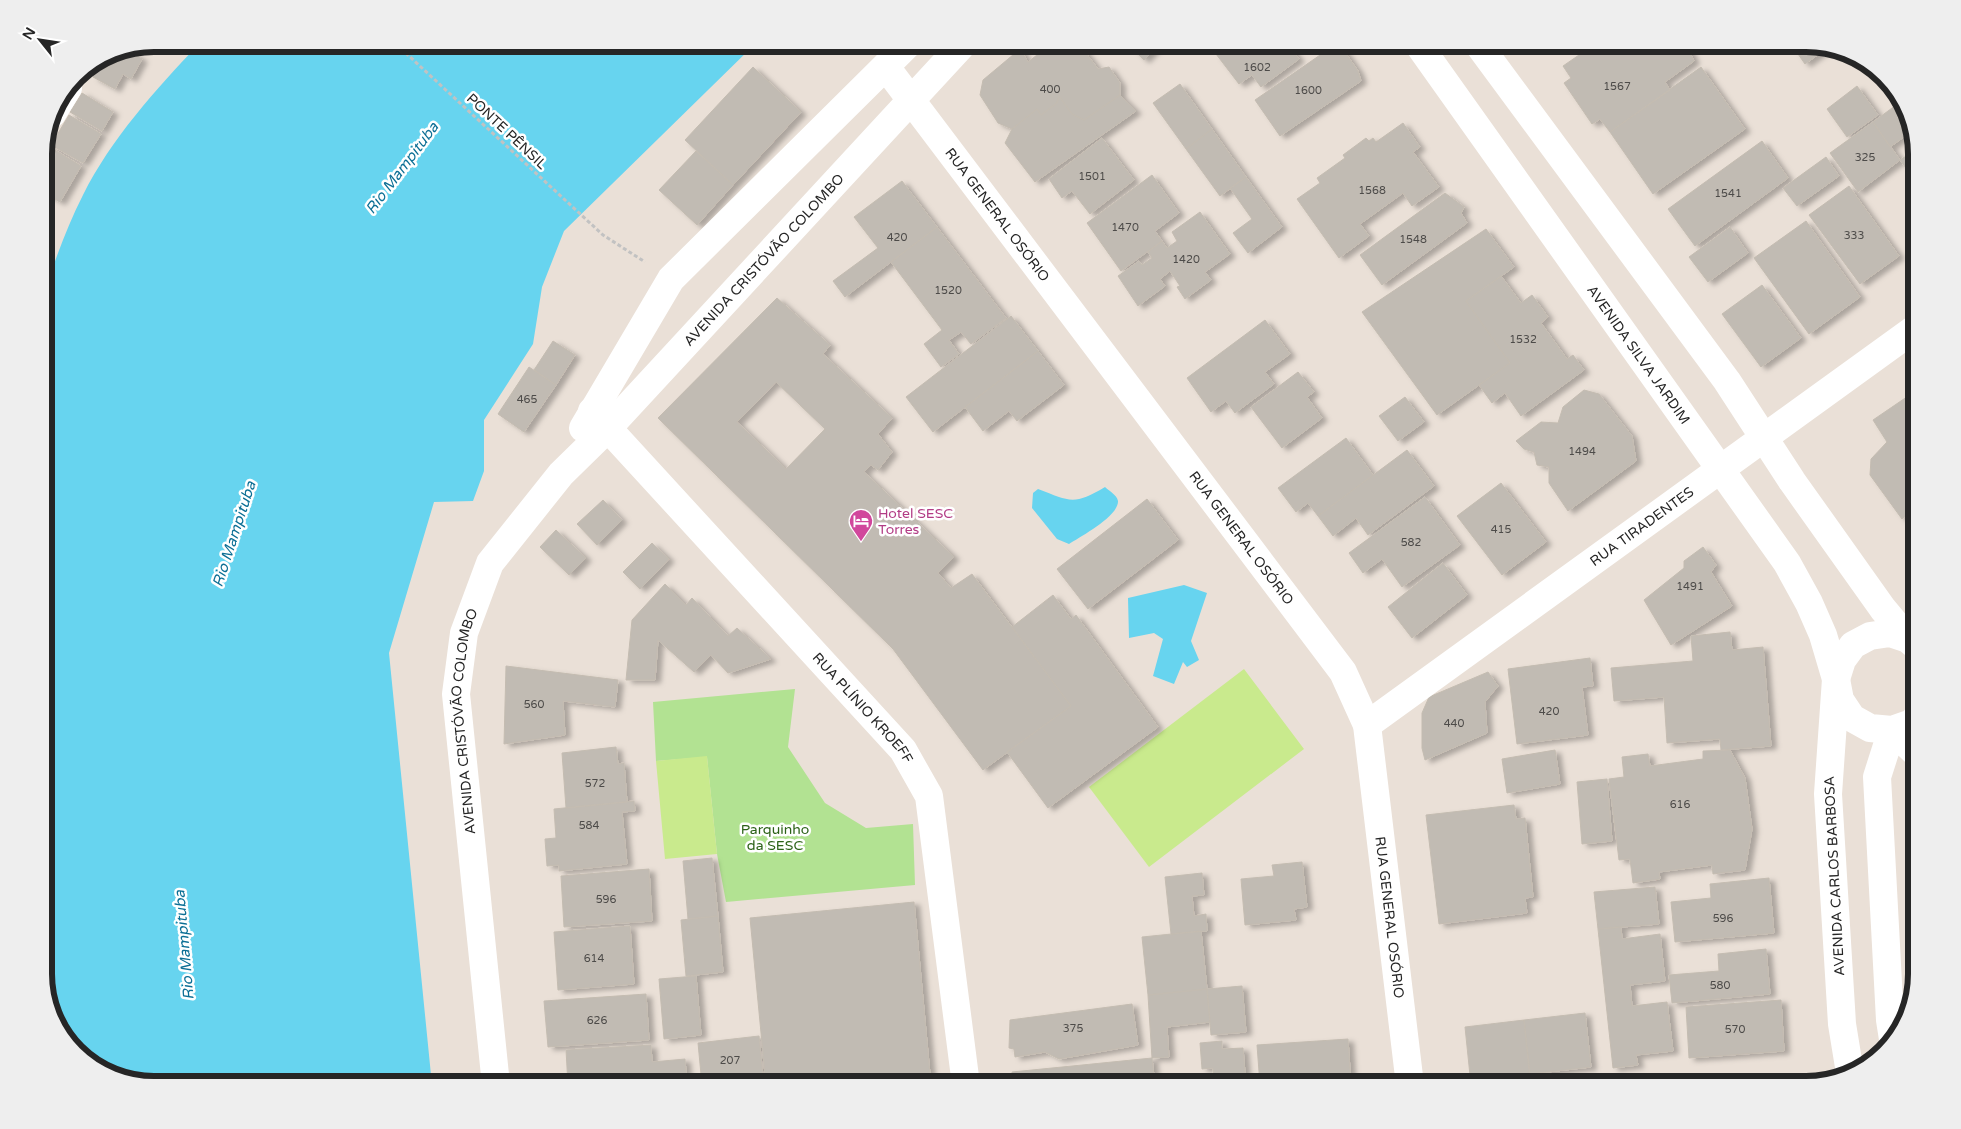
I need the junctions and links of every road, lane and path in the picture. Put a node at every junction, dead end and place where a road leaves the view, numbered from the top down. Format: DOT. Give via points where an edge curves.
graph roads {
  1 [pos="405,52"];
  2 [pos="900,52"];
  3 [pos="955,52"];
  4 [pos="1424,52"];
  5 [pos="1484,52"];
  6 [pos="886,67"];
  7 [pos="910,99"];
  8 [pos="671,279"];
  9 [pos="1908,334"];
  10 [pos="600,418"];
  11 [pos="1764,438"];
  12 [pos="1721,468"];
  13 [pos="1908,637"];
  14 [pos="1908,641"];
  15 [pos="1836,679"];
  16 [pos="1908,724"];
  17 [pos="1366,725"];
  18 [pos="1892,730"];
  19 [pos="1908,745"];
  20 [pos="1892,1030"];
  21 [pos="1849,1067"];
  22 [pos="495,1076"];
  23 [pos="965,1076"];
  24 [pos="1409,1076"];
  1 -- 8 [label="path, PONTE PÊNSIL" via="603,235"];
  2 -- 6 [label="street, AVENIDA CRISTÓVÃO COLOMBO"];
  3 -- 7 [label="street, AVENIDA CRISTÓVÃO COLOMBO"];
  4 -- 12 [label="street, AVENIDA SILVA JARDIM"];
  5 -- 11 [label="street" via="1727,381"];
  6 -- 7 [label="street, RUA GENERAL OSÓRIO"];
  6 -- 8 [label="street, AVENIDA CRISTÓVÃO COLOMBO"];
  7 -- 10 [label="street, AVENIDA CRISTÓVÃO COLOMBO"];
  7 -- 17 [label="street, RUA GENERAL OSÓRIO" via="1343,672"];
  8 -- 10 [label="street, AVENIDA CRISTÓVÃO COLOMBO"];
  9 -- 11 [label="street, RUA TIRADENTES"];
  10 -- 22 [label="street, AVENIDA CRISTÓVÃO COLOMBO" via="561,474 490,562 464,632 456,694"];
  10 -- 23 [label="street, RUA PLÍNIO KROEFF" via="904,750 929,796"];
  11 -- 12 [label="street, RUA TIRADENTES"];
  11 -- 13 [label="street" via="1860,576"];
  12 -- 15 [label="street, AVENIDA SILVA JARDIM" via="1788,563 1823,635"];
  12 -- 17 [label="street, RUA TIRADENTES"];
  14 -- 15 [label="street" via="1890,634 1870,636 1854,645 1842,660"];
  15 -- 18 [label="street, AVENIDA SILVA JARDIM" via="1840,700 1852,718 1870,728"];
  15 -- 21 [label="street, AVENIDA CARLOS BARBOSA" via="1828,794 1842,1024"];
  16 -- 18 [label="street"];
  17 -- 24 [label="street, RUA GENERAL OSÓRIO"];
  18 -- 19 [label="street"];
  18 -- 20 [label="street" via="1877,778"];
}
